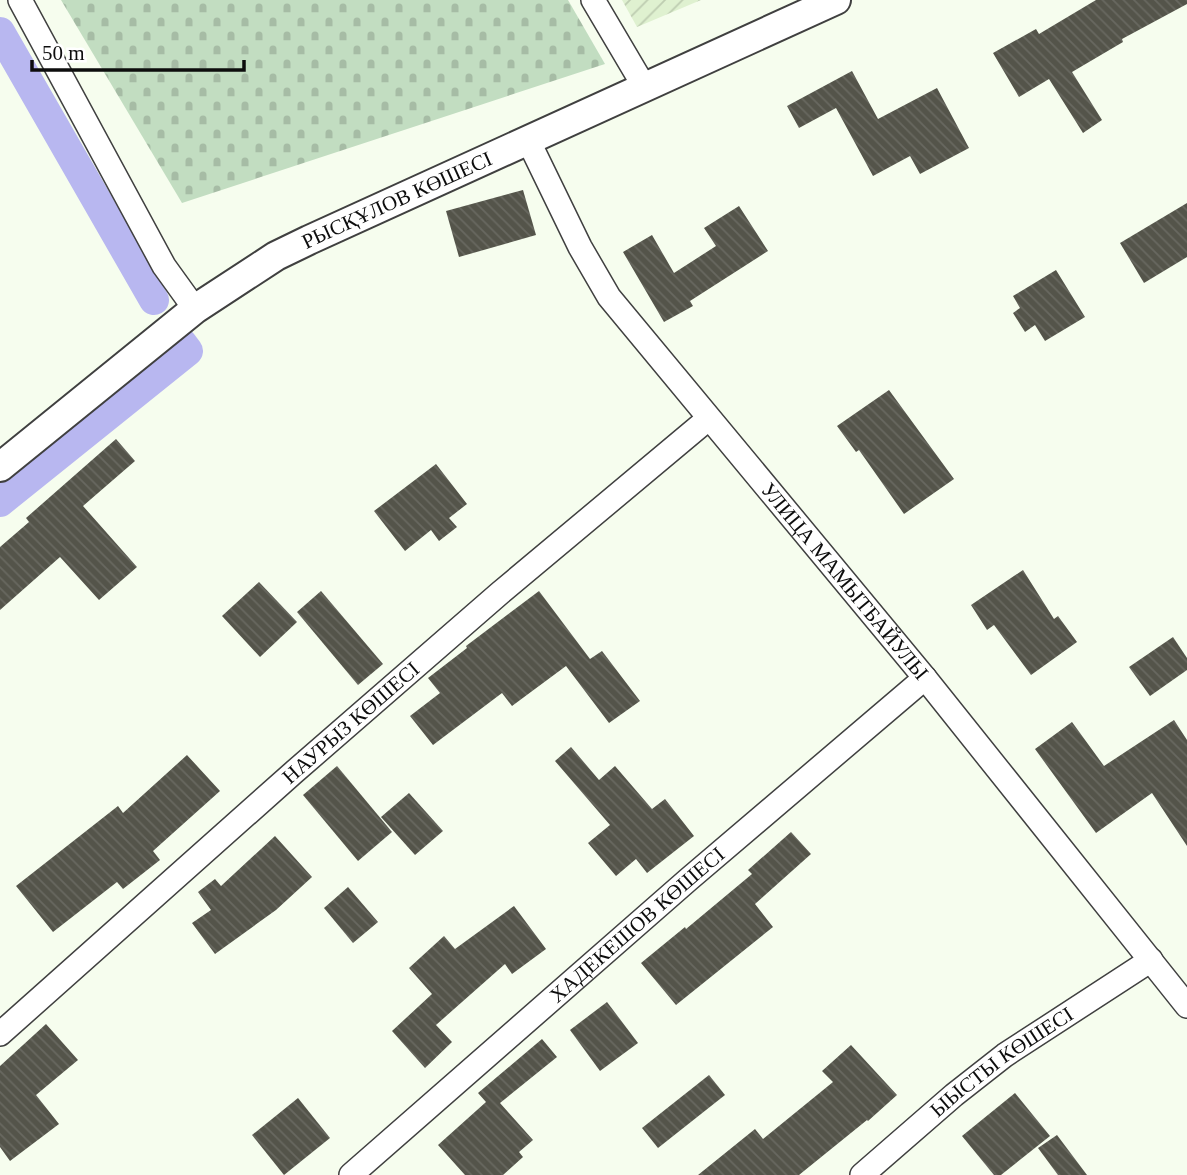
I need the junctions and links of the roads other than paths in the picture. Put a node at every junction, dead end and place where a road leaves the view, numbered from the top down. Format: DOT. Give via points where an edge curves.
graph roads {
  1 [pos="20,0"];
  2 [pos="593,0"];
  3 [pos="836,0"];
  4 [pos="645,88"];
  5 [pos="528,140"];
  6 [pos="195,309"];
  7 [pos="708,419"];
  8 [pos="0,467"];
  9 [pos="925,678"];
  10 [pos="1151,960"];
  11 [pos="1187,1006"];
  12 [pos="0,1034"];
  13 [pos="351,1175"];
  14 [pos="862,1175"];
  1 -- 6 [label="street" via="164,266"];
  2 -- 4 [label="street"];
  3 -- 4 [label="street, РЫСҚҰЛОВ КӨШЕСІ"];
  4 -- 5 [label="street, РЫСҚҰЛОВ КӨШЕСІ"];
  5 -- 6 [label="street, РЫСҚҰЛОВ КӨШЕСІ" via="276,256"];
  5 -- 7 [label="street, УЛИЦА МАМЫТБАЙУЛЫ" via="609,297"];
  6 -- 8 [label="street, РЫСҚҰЛОВ КӨШЕСІ"];
  7 -- 9 [label="street, УЛИЦА МАМЫТБАЙУЛЫ"];
  7 -- 12 [label="street, НАУРЫЗ КӨШЕСІ" via="500,593"];
  9 -- 10 [label="street, УЛИЦА МАМЫТБАЙУЛЫ"];
  9 -- 13 [label="street, ХАДЕКЕШОВ КӨШЕСІ"];
  10 -- 11 [label="street, УЛИЦА МАМЫТБАЙУЛЫ"];
  10 -- 14 [label="street, ЫЫСТЫ КӨШЕСІ" via="1005,1055"];
}
